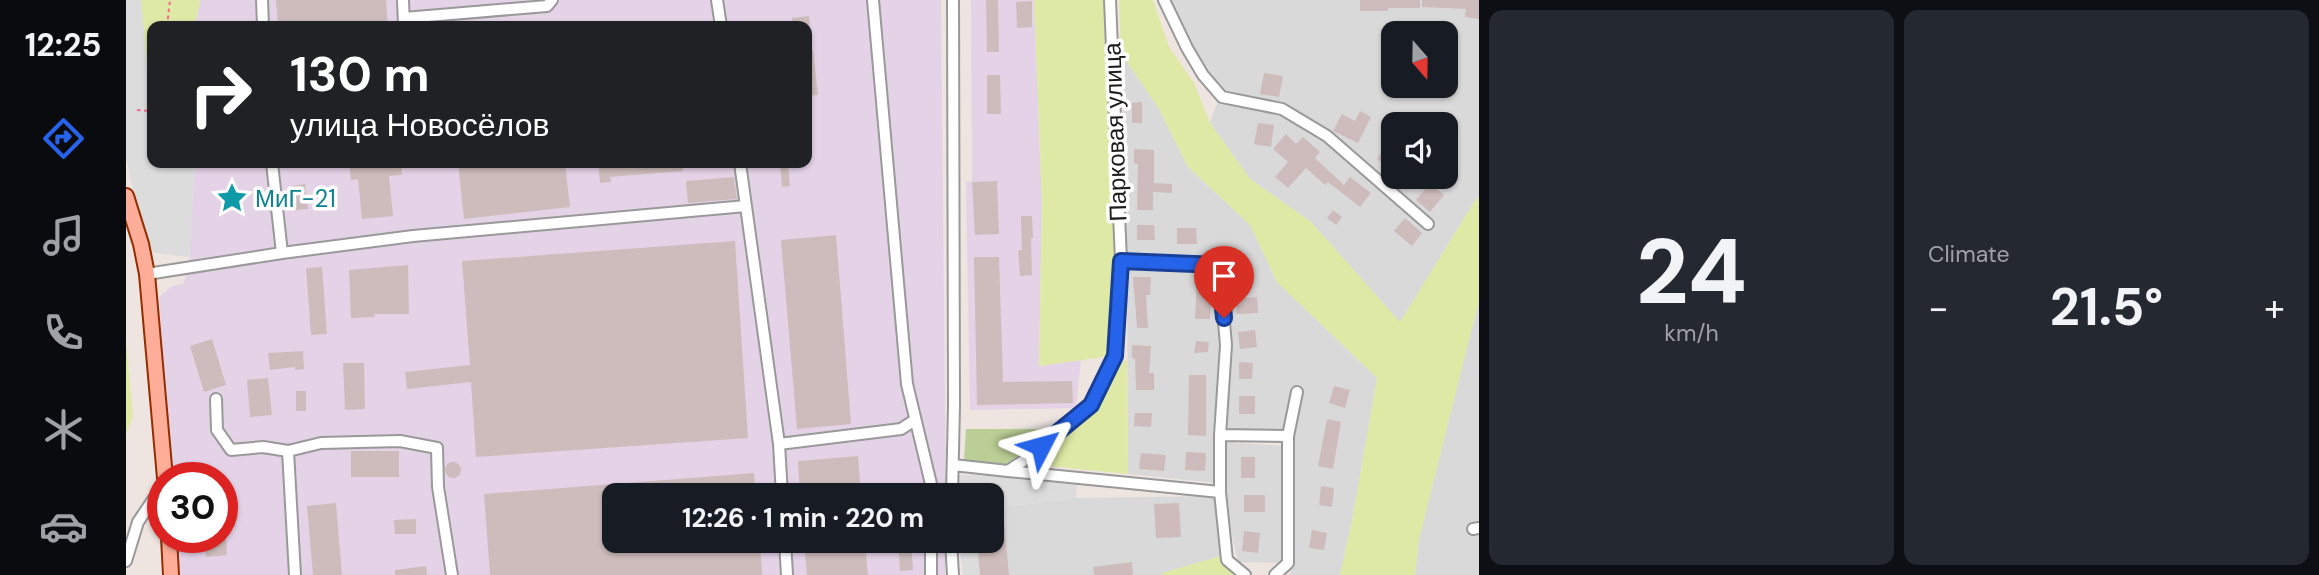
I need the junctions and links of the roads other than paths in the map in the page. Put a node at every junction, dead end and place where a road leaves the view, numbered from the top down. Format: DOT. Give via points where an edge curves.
graph roads {
  1 [pos="262,0"];
  2 [pos="402,0"];
  3 [pos="552,0"];
  4 [pos="717,0"];
  5 [pos="873,0"];
  6 [pos="953,0"];
  7 [pos="1110,0"];
  8 [pos="1164,0"];
  9 [pos="263,21"];
  10 [pos="404,21"];
  11 [pos="413,21"];
  12 [pos="720,21"];
  13 [pos="273,168"];
  14 [pos="741,168"];
  15 [pos="126,196"];
  16 [pos="747,206"];
  17 [pos="1429,224"];
  18 [pos="282,253"];
  19 [pos="1121,261"];
  20 [pos="147,274"];
  21 [pos="1297,392"];
  22 [pos="216,399"];
  23 [pos="915,420"];
  24 [pos="1220,435"];
  25 [pos="1288,436"];
  26 [pos="779,444"];
  27 [pos="288,451"];
  28 [pos="164,462"];
  29 [pos="953,465"];
  30 [pos="1008,471"];
  31 [pos="781,483"];
  32 [pos="931,483"];
  33 [pos="952,483"];
  34 [pos="1220,492"];
  35 [pos="147,509"];
  36 [pos="170,553"];
  37 [pos="786,553"];
  38 [pos="931,553"];
  39 [pos="952,553"];
  40 [pos="126,561"];
  41 [pos="171,575"];
  42 [pos="295,575"];
  43 [pos="452,575"];
  44 [pos="787,575"];
  45 [pos="931,575"];
  46 [pos="953,575"];
  47 [pos="1245,575"];
  48 [pos="1275,575"];
  1 -- 9 [label="street"];
  2 -- 10 [label="street"];
  3 -- 11 [label="street" via="547,6"];
  4 -- 12 [label="street"];
  5 -- 23 [label="street" via="904,357"];
  6 -- 29 [label="street"];
  7 -- 19 [label="street, Парковая улица"];
  8 -- 17 [label="street" via="1203,75 1222,97 1282,109 1327,136"];
  13 -- 18 [label="street"];
  14 -- 16 [label="street"];
  15 -- 20 [label="main road"];
  16 -- 18 [label="street" via="412,236"];
  16 -- 26 [label="street"];
  18 -- 20 [label="street"];
  19 -- 24 [label="street" via="1219,265 1226,345"];
  19 -- 30 [label="street, Парковая улица" via="1115,356 1091,405"];
  20 -- 28 [label="main road"];
  21 -- 25 [label="street"];
  22 -- 27 [label="street" via="217,430 231,450 263,447"];
  23 -- 26 [label="street" via="901,429"];
  23 -- 32 [label="street"];
  24 -- 25 [label="street"];
  24 -- 34 [label="street"];
  25 -- 48 [label="street" via="1288,563"];
  26 -- 31 [label="street"];
  27 -- 42 [label="street"];
  27 -- 43 [label="street" via="321,443 400,441 437,448 438,487"];
  29 -- 30 [label="street"];
  29 -- 33 [label="street"];
  30 -- 34 [label="street"];
  34 -- 47 [label="street" via="1227,560"];
  35 -- 40 [label="street"];
  36 -- 41 [label="main road"];
  37 -- 44 [label="street"];
  38 -- 45 [label="street"];
  39 -- 46 [label="street"];
}
